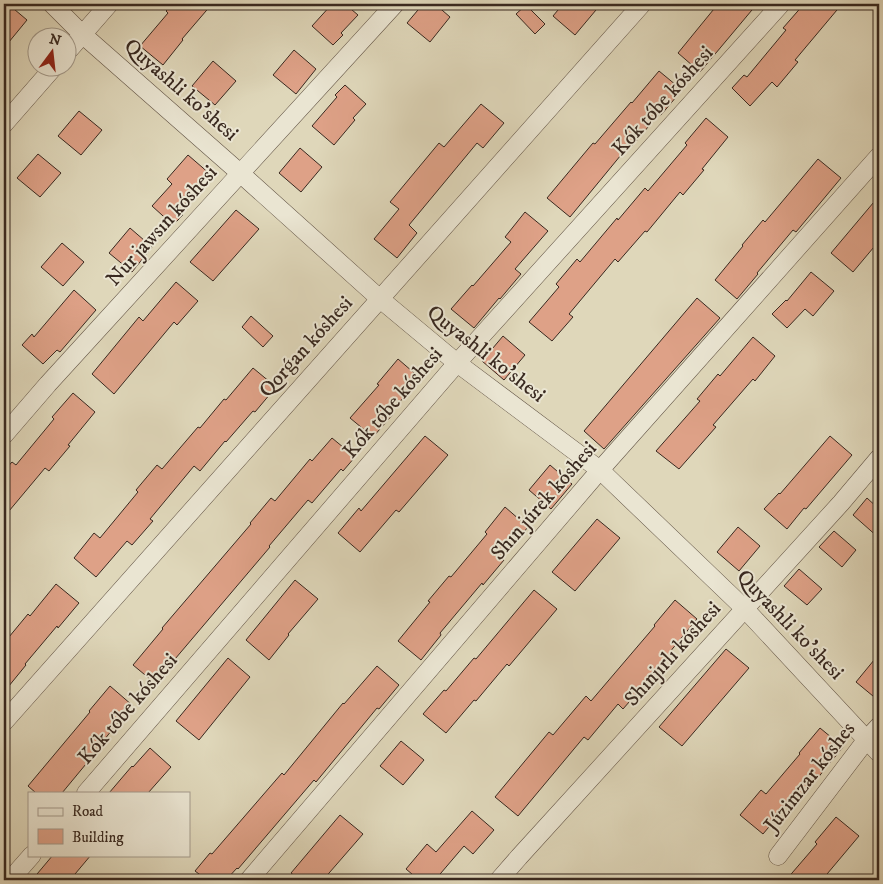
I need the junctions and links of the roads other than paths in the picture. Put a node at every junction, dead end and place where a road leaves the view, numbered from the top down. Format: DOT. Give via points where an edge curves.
graph roads {
  1 [pos="52,4"];
  2 [pos="110,4"];
  3 [pos="395,4"];
  4 [pos="642,4"];
  5 [pos="781,4"];
  6 [pos="82,34"];
  7 [pos="78,39"];
  8 [pos="44,78"];
  9 [pos="4,124"];
  10 [pos="879,156"];
  11 [pos="240,173"];
  12 [pos="379,298"];
  13 [pos="457,363"];
  14 [pos="4,435"];
  15 [pos="879,458"];
  16 [pos="600,470"];
  17 [pos="745,609"];
  18 [pos="4,722"];
  19 [pos="879,726"];
  20 [pos="867,739"];
  21 [pos="879,753"];
  22 [pos="87,792"];
  23 [pos="31,856"];
  24 [pos="778,856"];
  25 [pos="10,880"];
  26 [pos="249,880"];
  27 [pos="499,880"];
  1 -- 6 [label="street, Quyashli ko'shesi"];
  2 -- 6 [label="street"];
  3 -- 11 [label="street, Nur jawsın kóshesi"];
  4 -- 12 [label="street, Qorǵan kóshesi"];
  5 -- 13 [label="street, Kók tóbe kóshesi"];
  6 -- 7 [label="street"];
  6 -- 11 [label="street, Quyashli ko'shesi"];
  8 -- 9 [label="street"];
  10 -- 16 [label="street, Shın júrek kóshesi"];
  11 -- 12 [label="street, Quyashli ko'shesi"];
  11 -- 14 [label="street, Nur jawsın kóshesi"];
  12 -- 13 [label="street, Quyashli ko'shesi"];
  12 -- 18 [label="street, Qorǵan kóshesi"];
  13 -- 16 [label="street, Quyashli ko'shesi"];
  13 -- 22 [label="street, Kók tóbe kóshesi"];
  15 -- 17 [label="street, Shınjırlı kóshesi"];
  16 -- 17 [label="street, Quyashli ko'shesi"];
  16 -- 26 [label="street, Shın júrek kóshesi"];
  17 -- 20 [label="street, Quyashli ko'shesi"];
  17 -- 27 [label="street, Shınjırlı kóshesi"];
  19 -- 20 [label="street, Júzimzar kóshes"];
  20 -- 21 [label="street, Quyashli ko'shesi"];
  20 -- 24 [label="street, Júzimzar kóshes"];
  23 -- 25 [label="street"];
}
